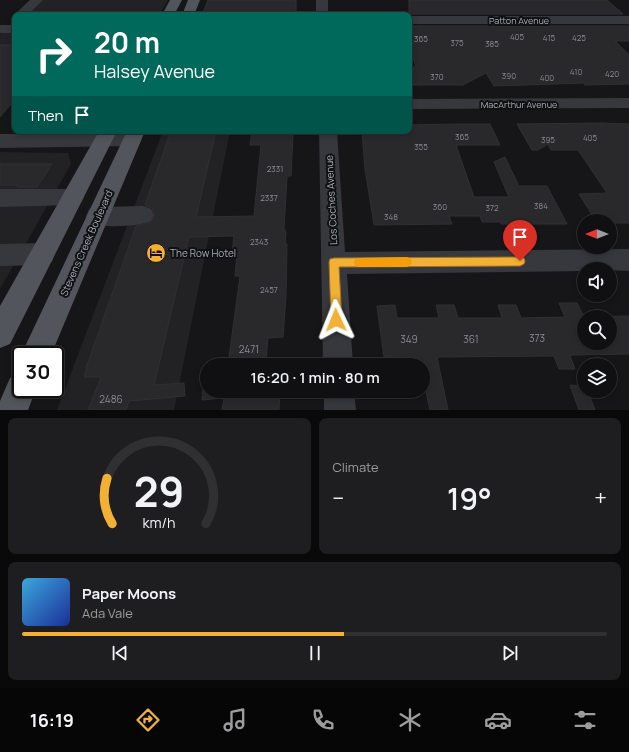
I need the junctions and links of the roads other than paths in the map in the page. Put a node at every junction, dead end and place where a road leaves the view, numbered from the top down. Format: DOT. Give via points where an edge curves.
graph roads {
  1 [pos="36,0"];
  2 [pos="176,0"];
  3 [pos="194,0"];
  4 [pos="322,0"];
  5 [pos="23,12"];
  6 [pos="170,12"];
  7 [pos="189,12"];
  8 [pos="322,12"];
  9 [pos="412,20"];
  10 [pos="629,20"];
  11 [pos="629,103"];
  12 [pos="412,104"];
  13 [pos="328,134"];
  14 [pos="105,135"];
  15 [pos="134,135"];
  16 [pos="28,136"];
  17 [pos="0,141"];
  18 [pos="73,197"];
  19 [pos="0,198"];
  20 [pos="143,215"];
  21 [pos="97,216"];
  22 [pos="43,254"];
  23 [pos="0,255"];
  24 [pos="629,260"];
  25 [pos="334,262"];
  26 [pos="0,334"];
  27 [pos="40,346"];
  28 [pos="338,358"];
  29 [pos="18,398"];
  30 [pos="339,398"];
  31 [pos="12,410"];
  32 [pos="340,410"];
  1 -- 5 [label="street"];
  2 -- 6 [label="main road"];
  3 -- 7 [label="main road"];
  4 -- 8 [label="street"];
  9 -- 10 [label="street, Patton Avenue"];
  11 -- 12 [label="street, MacArthur Avenue"];
  13 -- 25 [label="street, Los Coches Avenue"];
  14 -- 15 [label="street"];
  14 -- 16 [label="street"];
  14 -- 18 [label="main road"];
  15 -- 21 [label="main road, Stevens Creek Boulevard"];
  16 -- 17 [label="street"];
  18 -- 19 [label="street"];
  18 -- 22 [label="main road"];
  20 -- 21 [label="street"];
  21 -- 27 [label="main road, Stevens Creek Boulevard"];
  22 -- 23 [label="street"];
  22 -- 26 [label="main road"];
  24 -- 25 [label="street"];
  25 -- 28 [label="street, Los Coches Avenue"];
  29 -- 31 [label="main road"];
  30 -- 32 [label="street"];
}
